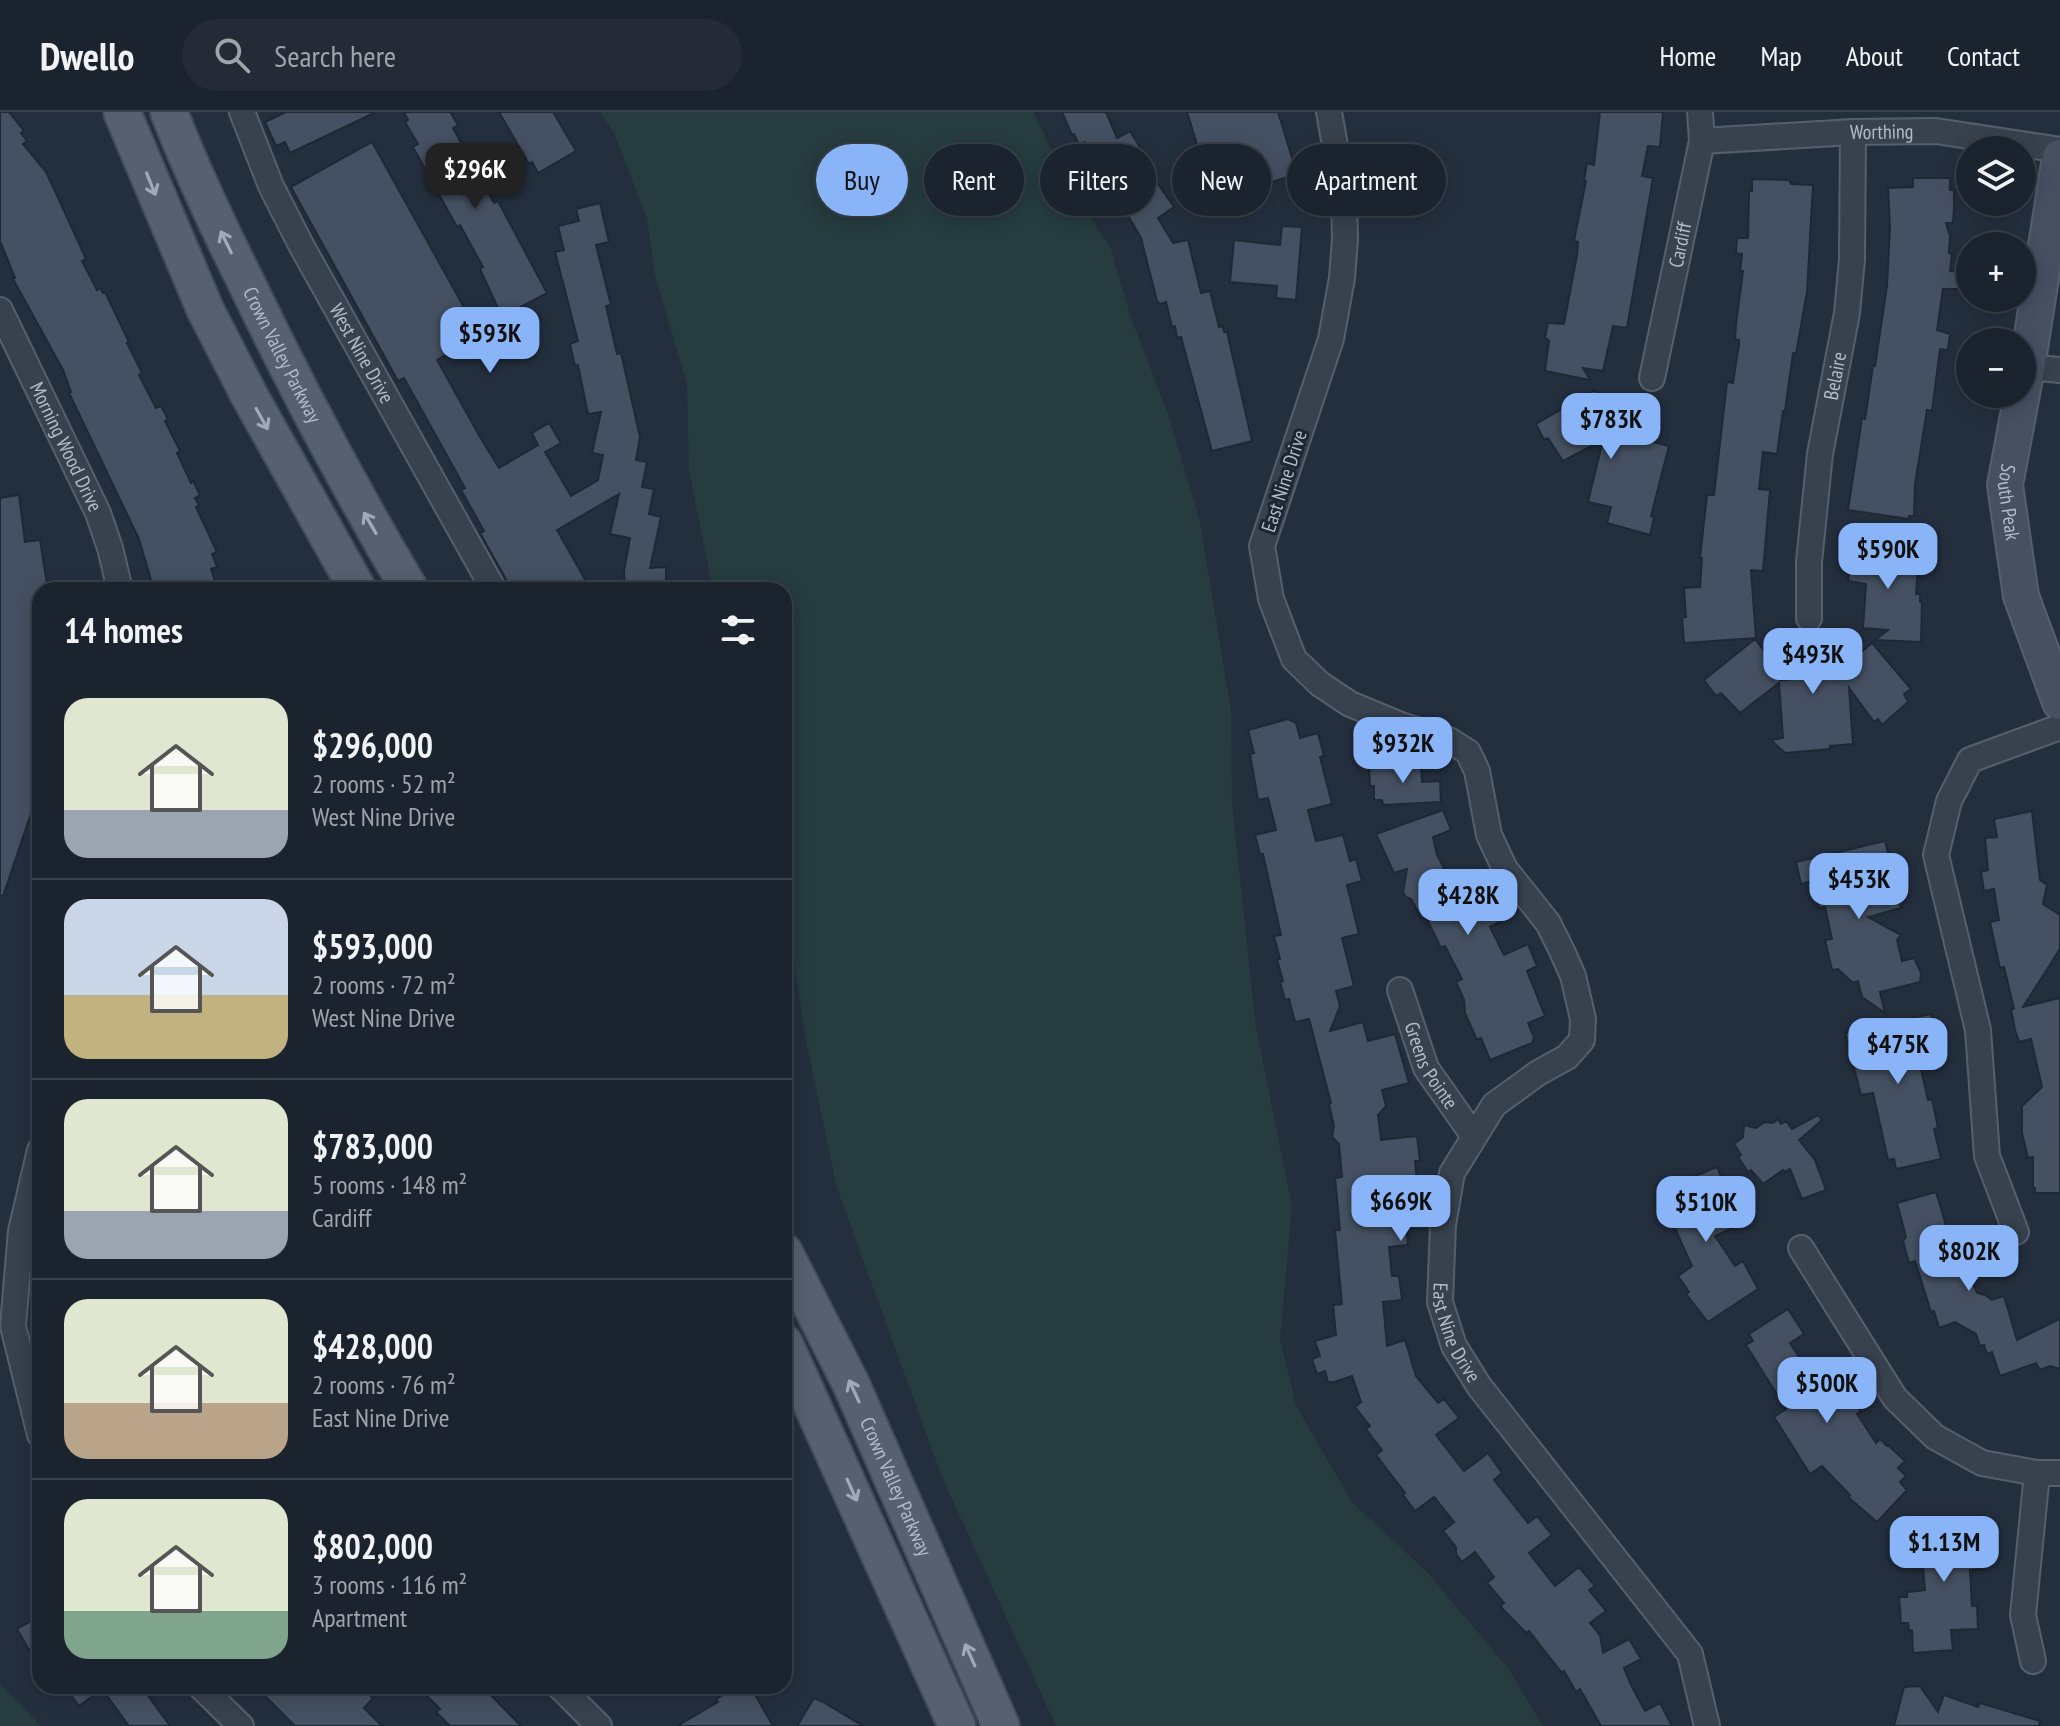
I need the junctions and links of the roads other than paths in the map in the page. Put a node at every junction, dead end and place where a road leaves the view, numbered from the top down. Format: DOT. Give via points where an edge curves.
graph roads {
  1 [pos="122,112"];
  2 [pos="169,112"];
  3 [pos="242,112"];
  4 [pos="1329,112"];
  5 [pos="1700,112"];
  6 [pos="1853,132"];
  7 [pos="1702,141"];
  8 [pos="2060,150"];
  9 [pos="2060,157"];
  10 [pos="0,310"];
  11 [pos="2044,369"];
  12 [pos="1652,378"];
  13 [pos="118,582"];
  14 [pos="354,582"];
  15 [pos="405,582"];
  16 [pos="490,582"];
  17 [pos="1809,618"];
  18 [pos="2060,702"];
  19 [pos="2060,727"];
  20 [pos="1400,990"];
  21 [pos="1473,1135"];
  22 [pos="32,1184"];
  23 [pos="2016,1232"];
  24 [pos="1801,1248"];
  25 [pos="792,1268"];
  26 [pos="792,1359"];
  27 [pos="32,1403"];
  28 [pos="2048,1473"];
  29 [pos="2033,1661"];
  30 [pos="208,1694"];
  31 [pos="567,1694"];
  32 [pos="241,1726"];
  33 [pos="599,1726"];
  34 [pos="957,1726"];
  35 [pos="1001,1726"];
  36 [pos="1707,1726"];
  1 -- 14 [label="main road, one-way" via="205,309"];
  15 -- 2 [label="main road, Crown Valley Parkway, one-way" via="301,396"];
  3 -- 16 [label="street, West Nine Drive" via="301,245"];
  4 -- 21 [label="street, East Nine Drive" via="1344,196 1342,278 1331,339 1262,546 1271,599 1294,659 1350,704 1468,752 1477,771 1489,835 1505,869 1548,923 1573,976 1582,1040 1567,1057 1494,1105"];
  5 -- 7 [label="street, Cardiff"];
  6 -- 7 [label="street, Worthing"];
  6 -- 8 [label="street, Worthing" via="1936,131"];
  6 -- 17 [label="street, Belaire" via="1851,272 1820,454"];
  7 -- 12 [label="street, Cardiff"];
  9 -- 11 [label="street, South Peak"];
  10 -- 13 [label="street, Morning Wood Drive" via="98,513"];
  11 -- 18 [label="street, South Peak" via="2005,485 2021,596"];
  19 -- 23 [label="street" via="1970,760 1949,801 1936,855 1978,1030 1987,1156"];
  20 -- 21 [label="street, Greens Pointe" via="1426,1068"];
  21 -- 36 [label="street, East Nine Drive" via="1452,1173 1443,1225 1440,1302 1454,1346 1479,1386 1690,1654"];
  22 -- 27 [label="street" via="21,1231 13,1326"];
  24 -- 28 [label="street" via="1895,1398 1935,1437 1982,1463"];
  35 -- 25 [label="main road, Crown Valley Parkway, one-way" via="851,1384"];
  26 -- 34 [label="main road, Crown Valley Parkway, one-way"];
  28 -- 29 [label="street" via="2023,1615"];
  30 -- 32 [label="street"];
  31 -- 33 [label="street"];
}
